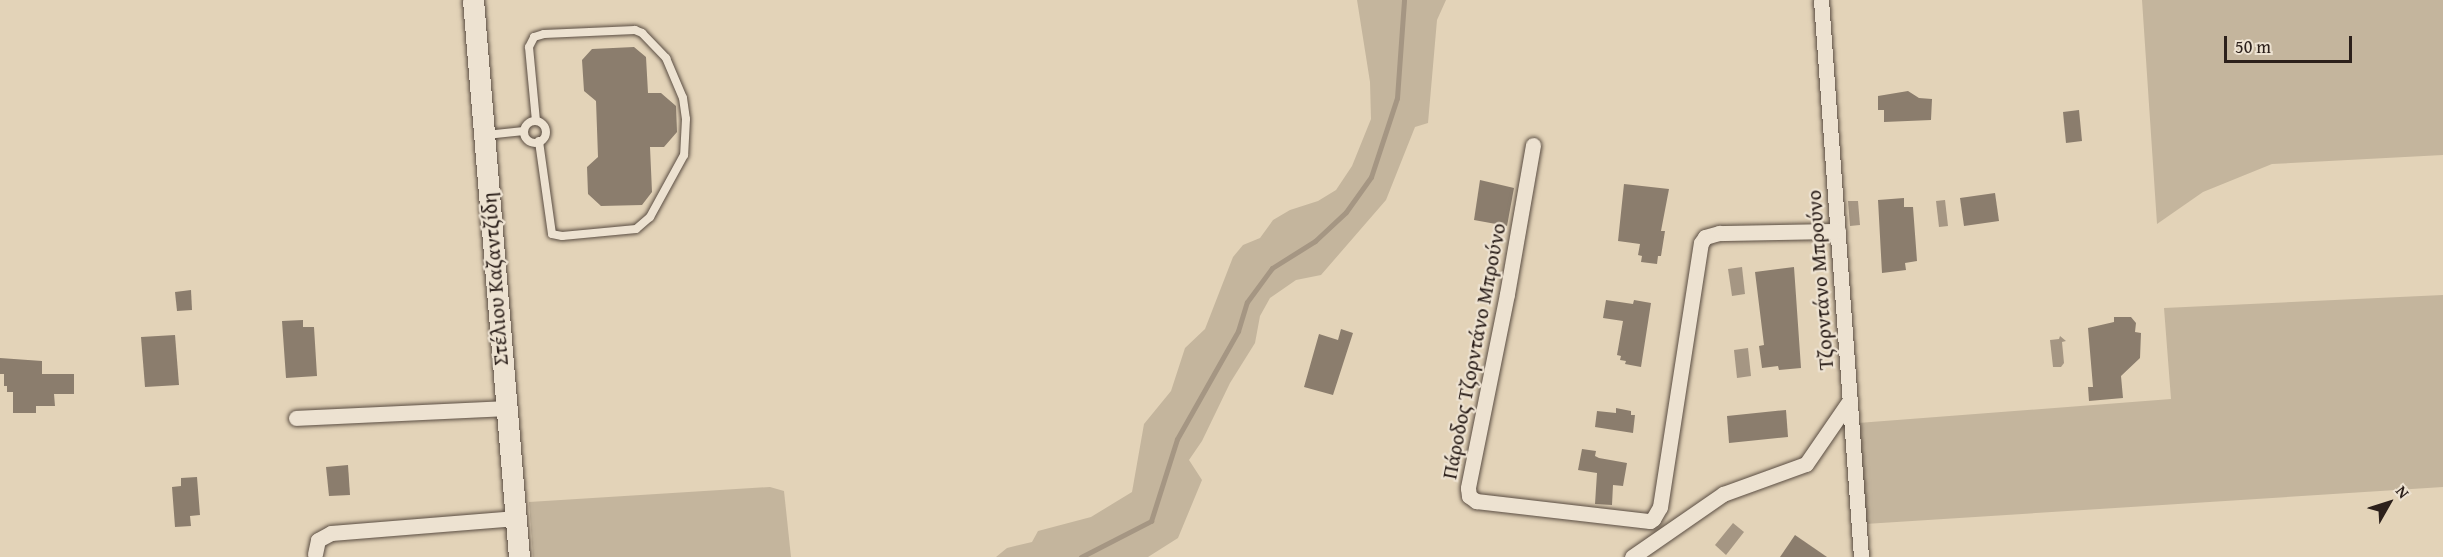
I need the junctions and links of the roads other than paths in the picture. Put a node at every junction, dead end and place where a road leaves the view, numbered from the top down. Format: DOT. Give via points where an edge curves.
graph roads {
  1 [pos="473,0"];
  2 [pos="1821,0"];
  3 [pos="536,121"];
  4 [pos="524,131"];
  5 [pos="484,135"];
  6 [pos="539,141"];
  7 [pos="1533,145"];
  8 [pos="1838,231"];
  9 [pos="1850,400"];
  10 [pos="506,408"];
  11 [pos="296,418"];
  12 [pos="516,518"];
  13 [pos="315,554"];
  14 [pos="519,557"];
  15 [pos="1632,557"];
  16 [pos="1861,557"];
  1 -- 5 [label="main road, Στέλιου Καζαντζίδη"];
  2 -- 8 [label="street, Τζορντάνο Μπρούνο"];
  3 -- 4 [label="lane" via="528,123"];
  3 -- 6 [label="lane" via="545,130"];
  3 -- 6 [label="lane" via="529,47 534,37 544,34 635,30 642,33 666,58 683,98 684,155 650,217 636,229 552,234"];
  4 -- 5 [label="lane"];
  4 -- 6 [label="lane" via="527,140"];
  5 -- 10 [label="main road, Στέλιου Καζαντζίδη"];
  7 -- 8 [label="street, Πάροδος Τζορντάνο Μπρούνο" via="1468,488 1476,501 1653,519 1660,507 1701,243 1705,237 1719,233"];
  8 -- 9 [label="street, Τζορντάνο Μπρούνο"];
  9 -- 15 [label="street" via="1806,464 1723,494"];
  9 -- 16 [label="street, Τζορντάνο Μπρούνο"];
  10 -- 11 [label="street"];
  10 -- 12 [label="main road, Στέλιου Καζαντζίδη"];
  12 -- 13 [label="street" via="331,533 318,540"];
  12 -- 14 [label="main road, Στέλιου Καζαντζίδη"];
}
